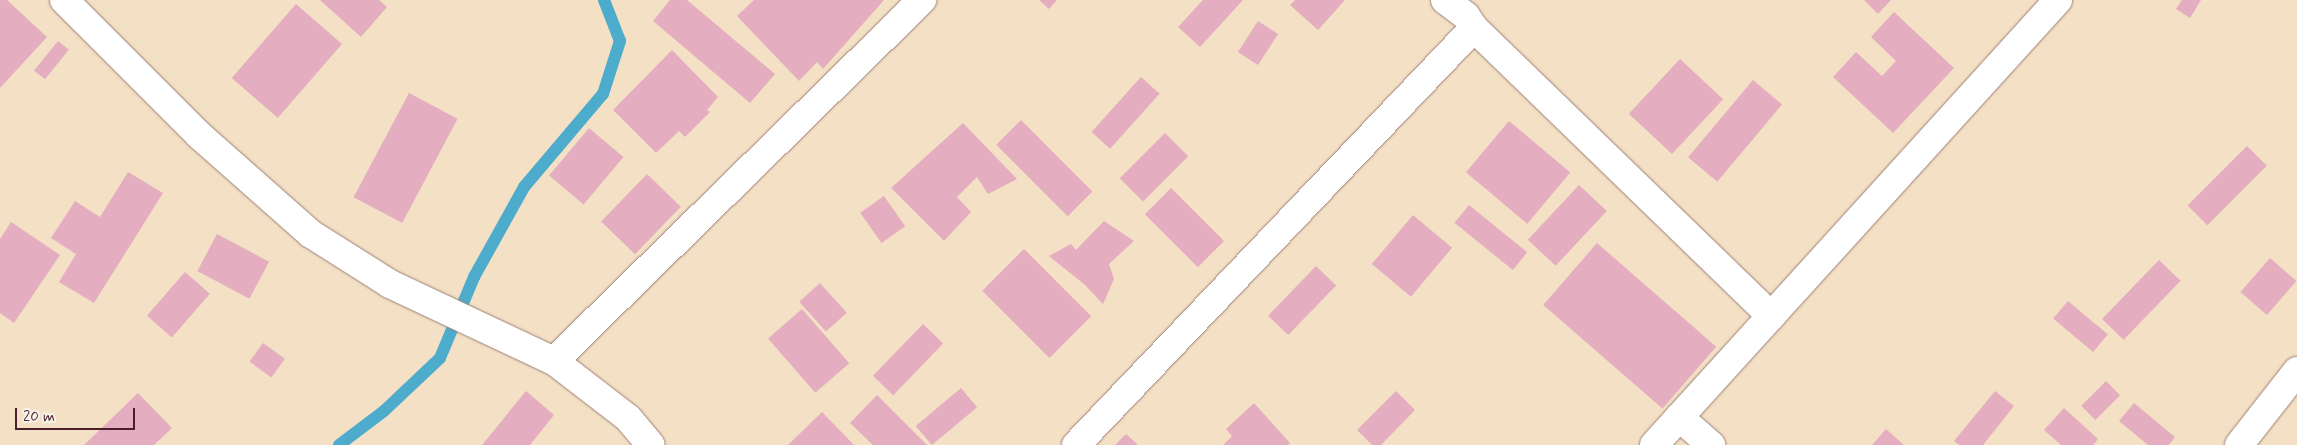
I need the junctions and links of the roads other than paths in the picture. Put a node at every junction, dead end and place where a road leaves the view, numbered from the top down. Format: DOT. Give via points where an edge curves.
graph roads {
  1 [pos="64,0"];
  2 [pos="922,0"];
  3 [pos="2058,0"];
  4 [pos="1466,11"];
  5 [pos="1771,316"];
  6 [pos="554,361"];
  7 [pos="2297,371"];
  8 [pos="1679,417"];
  9 [pos="651,445"];
  10 [pos="1076,445"];
  11 [pos="1654,445"];
  12 [pos="1711,445"];
  13 [pos="2239,445"];
  1 -- 6 [label="street" via="199,135 312,234 390,284"];
  2 -- 6 [label="street"];
  3 -- 5 [label="street"];
  4 -- 5 [label="street"];
  4 -- 10 [label="street"];
  5 -- 8 [label="street"];
  6 -- 9 [label="street" via="628,418"];
  7 -- 13 [label="street"];
  8 -- 11 [label="street"];
  8 -- 12 [label="street"];
}
